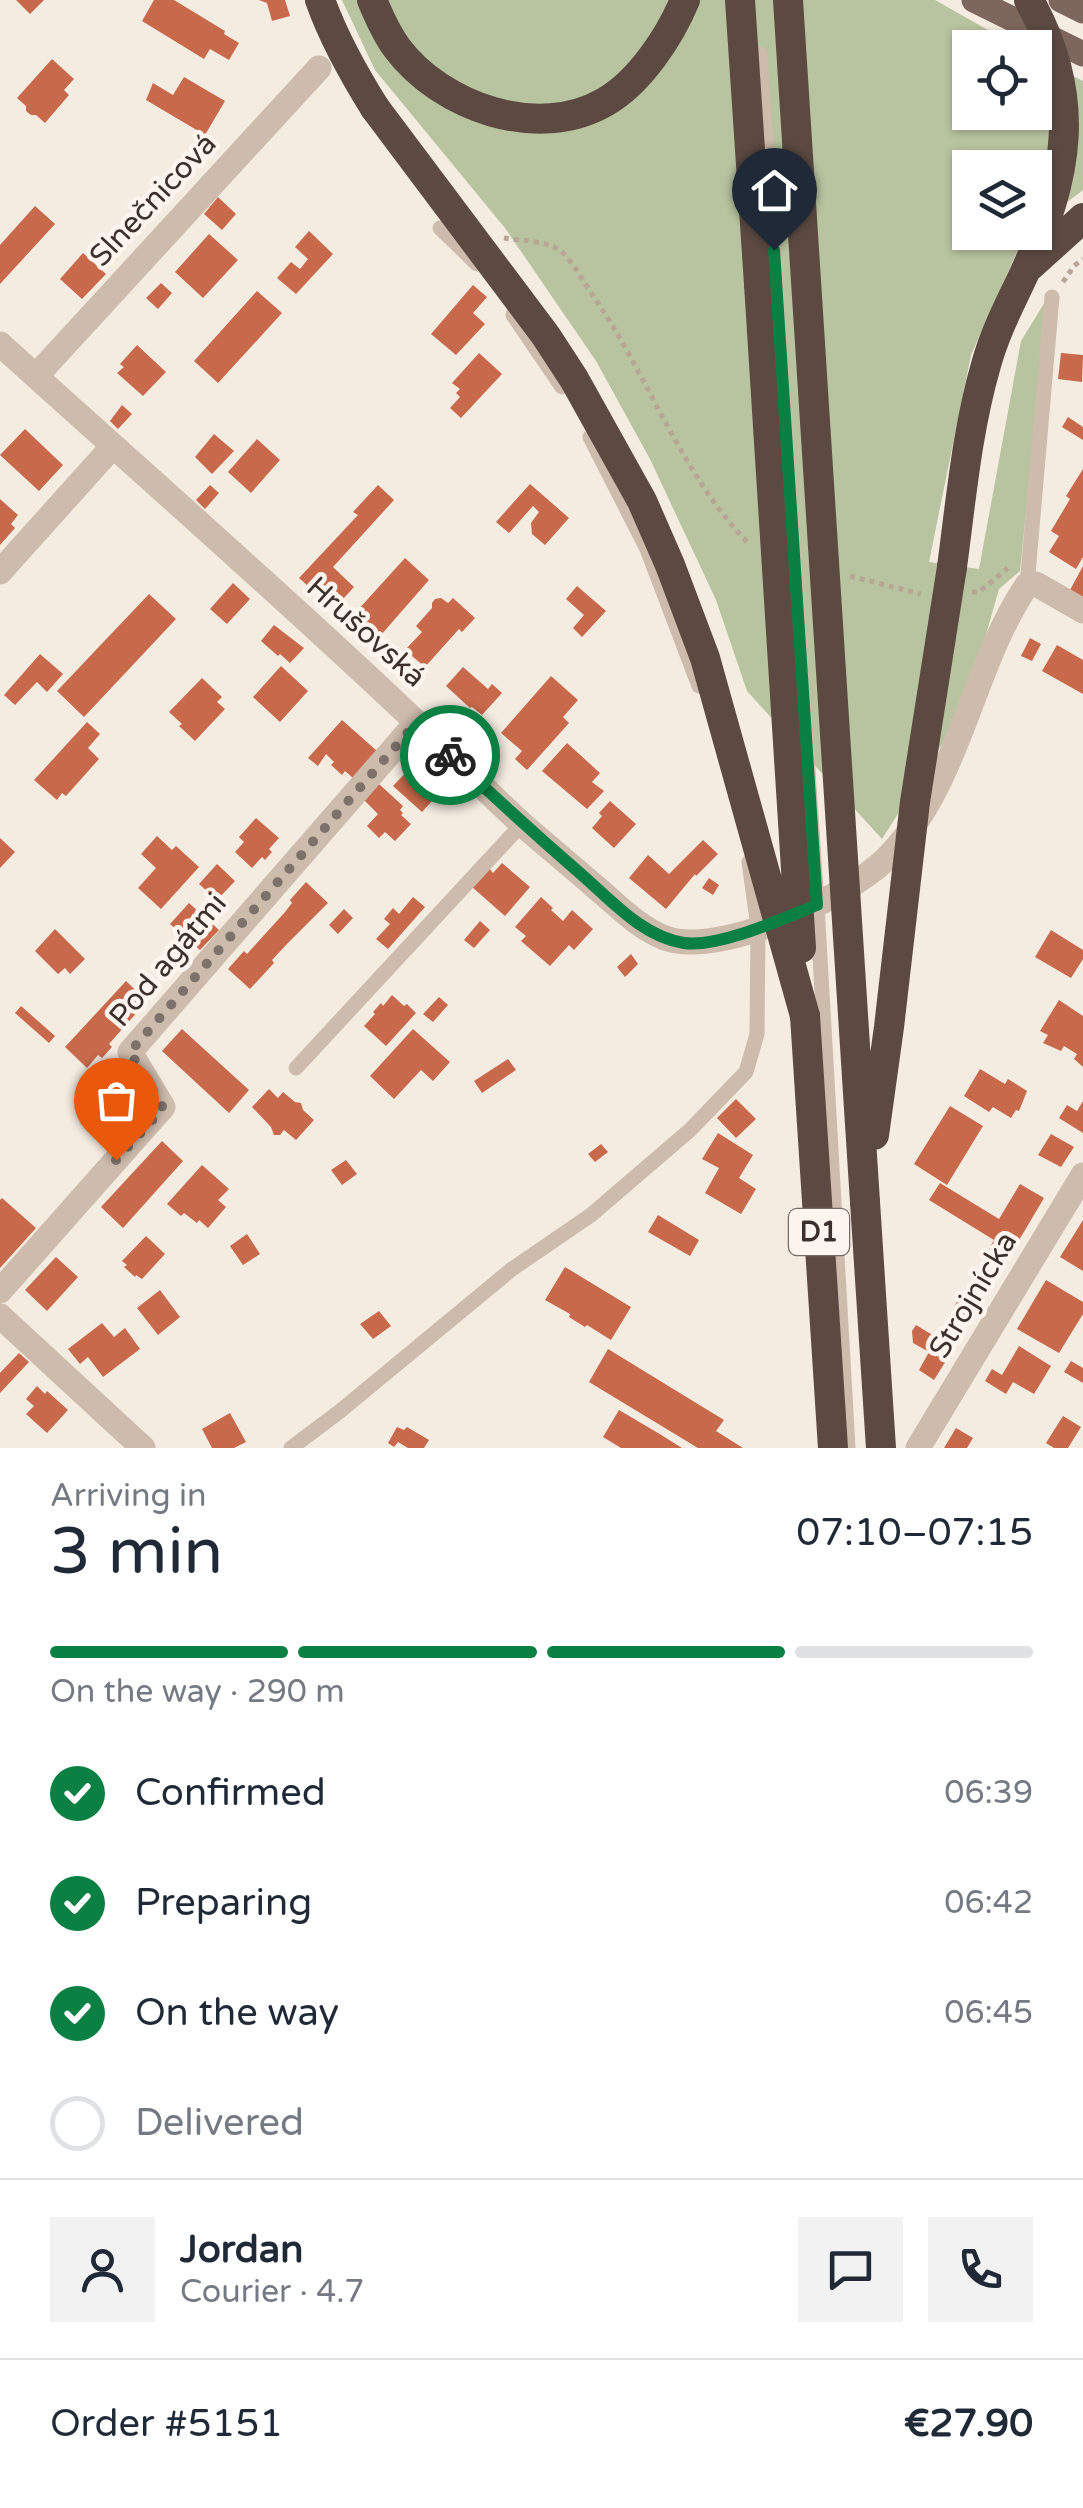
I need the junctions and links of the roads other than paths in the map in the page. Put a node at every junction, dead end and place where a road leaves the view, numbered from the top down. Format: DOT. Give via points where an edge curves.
graph roads {
  1 [pos="320,0"];
  2 [pos="372,0"];
  3 [pos="685,0"];
  4 [pos="740,0"];
  5 [pos="788,0"];
  6 [pos="974,0"];
  7 [pos="1029,0"];
  8 [pos="1061,0"];
  9 [pos="1083,11"];
  10 [pos="1032,30"];
  11 [pos="1046,30"];
  12 [pos="1052,40"];
  13 [pos="1052,43"];
  14 [pos="760,54"];
  15 [pos="1083,54"];
  16 [pos="319,68"];
  17 [pos="1083,218"];
  18 [pos="440,228"];
  19 [pos="1025,272"];
  20 [pos="1052,297"];
  21 [pos="0,344"];
  22 [pos="36,376"];
  23 [pos="113,446"];
  24 [pos="0,572"];
  25 [pos="1026,585"];
  26 [pos="1083,611"];
  27 [pos="417,722"];
  28 [pos="522,824"];
  29 [pos="817,905"];
  30 [pos="758,927"];
  31 [pos="805,1016"];
  32 [pos="296,1068"];
  33 [pos="1083,1175"];
  34 [pos="865,1202"];
  35 [pos="0,1291"];
  36 [pos="0,1316"];
  37 [pos="144,1448"];
  38 [pos="291,1448"];
  39 [pos="833,1448"];
  40 [pos="848,1448"];
  41 [pos="881,1448"];
  42 [pos="918,1448"];
  1 -- 31 [label="highway, bridge" via="350,69 546,336 642,500 705,658"];
  2 -- 3 [label="highway" via="398,50 447,93 505,116 535,118 605,102 662,46"];
  4 -- 31 [label="highway, D1, bridge"];
  5 -- 34 [label="highway, D1, bridge"];
  6 -- 10 [label="main road"];
  7 -- 11 [label="highway"];
  8 -- 9 [label="main road"];
  12 -- 15 [label="main road"];
  13 -- 19 [label="highway" via="1066,112 1065,156"];
  14 -- 29 [label="lane"];
  16 -- 22 [label="street, Slnečnicová"];
  17 -- 19 [label="highway"];
  18 -- 30 [label="lane" via="478,265 574,404 647,549 708,709 748,858"];
  19 -- 34 [label="highway, bridge" via="1001,318 971,428 956,580 914,802"];
  20 -- 25 [label="lane"];
  21 -- 22 [label="street, Hrušovská"];
  22 -- 23 [label="street, Hrušovská"];
  23 -- 24 [label="street"];
  23 -- 27 [label="street, Hrušovská"];
  25 -- 26 [label="street" via="1036,584"];
  25 -- 29 [label="street, Hrušovská" via="922,816 885,860"];
  27 -- 28 [label="street, Hrušovská"];
  27 -- 35 [label="street, Pod agátmi" via="130,1052 163,1108"];
  28 -- 30 [label="street, Hrušovská" via="664,938 710,942"];
  28 -- 32 [label="lane"];
  29 -- 30 [label="street, Hrušovská"];
  29 -- 40 [label="lane"];
  30 -- 38 [label="lane" via="757,1034 746,1072 690,1130 590,1214"];
  31 -- 39 [label="highway, D1"];
  33 -- 42 [label="street, Strojnícka"];
  34 -- 41 [label="highway, D1"];
  36 -- 37 [label="street"];
}
